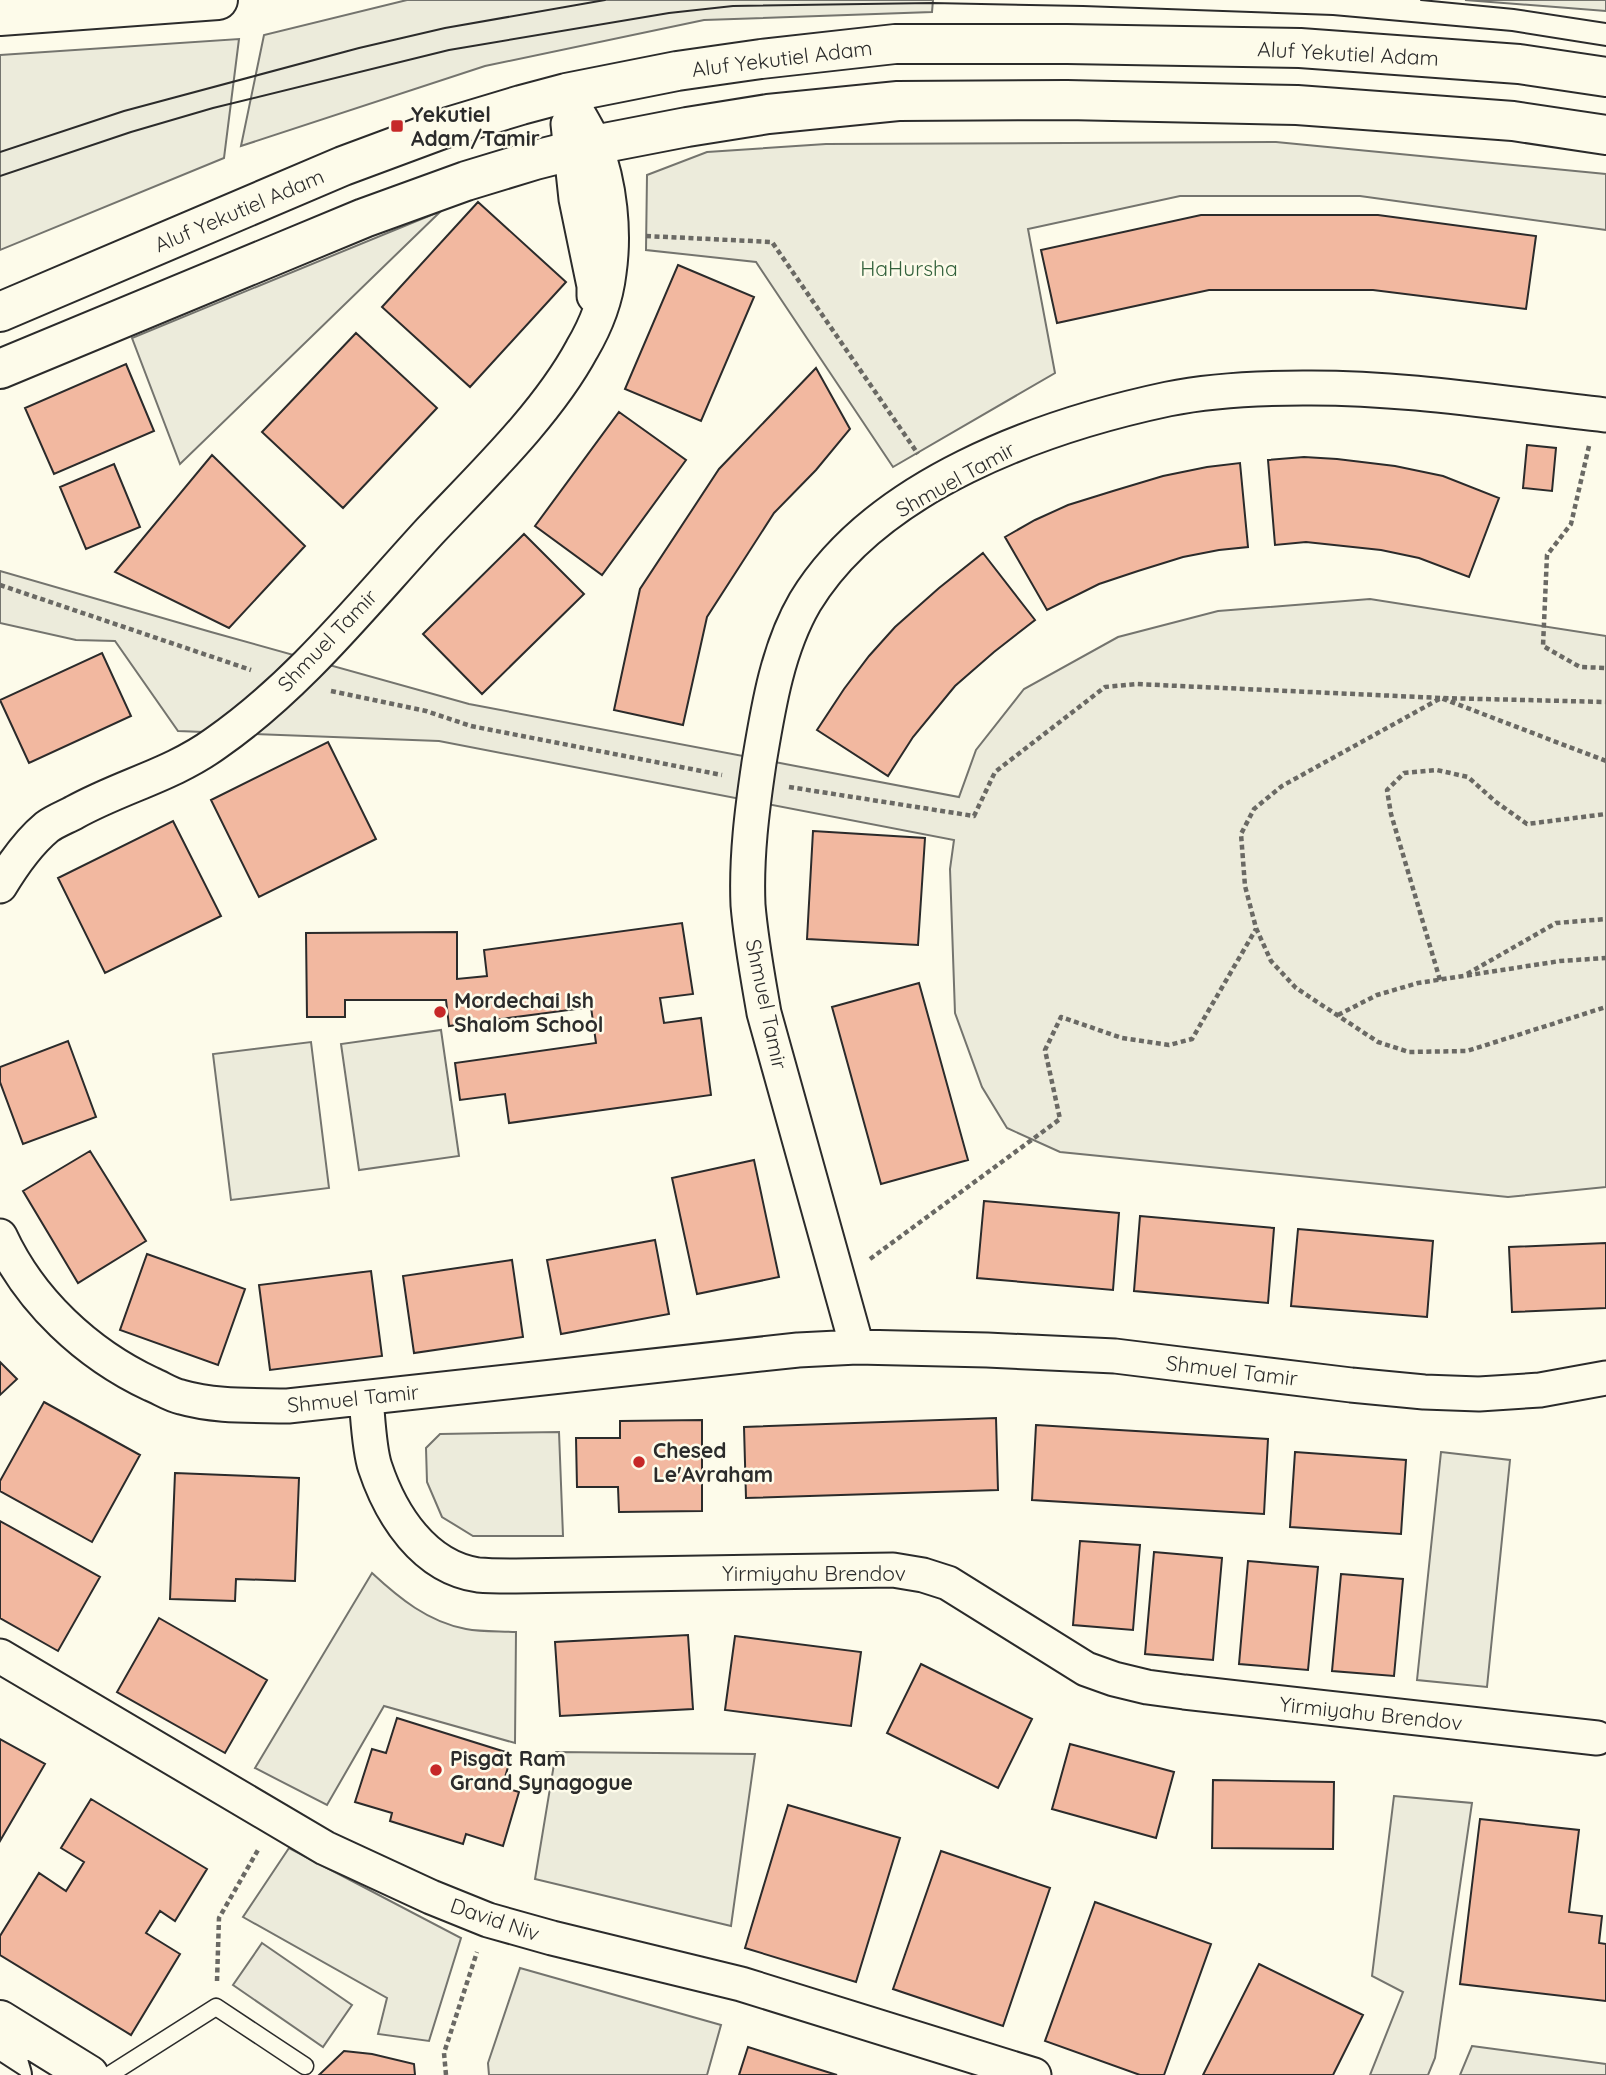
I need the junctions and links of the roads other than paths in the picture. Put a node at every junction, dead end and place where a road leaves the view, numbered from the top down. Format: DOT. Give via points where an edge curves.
graph roads {
  1 [pos="218,0"];
  2 [pos="0,16"];
  3 [pos="1606,77"];
  4 [pos="566,93"];
  5 [pos="1606,135"];
  6 [pos="582,148"];
  7 [pos="0,312"];
  8 [pos="594,323"];
  9 [pos="0,369"];
  10 [pos="1601,415"];
  11 [pos="0,886"];
  12 [pos="0,1236"];
  13 [pos="852,1343"];
  14 [pos="1606,1378"];
  15 [pos="366,1398"];
  16 [pos="0,1656"];
  17 [pos="1601,1731"];
  18 [pos="0,2020"];
  19 [pos="0,2034"];
  20 [pos="144,2053"];
  21 [pos="305,2066"];
  22 [pos="93,2073"];
  23 [pos="12,2075"];
  24 [pos="1034,2075"];
  1 -- 2 [label="street"];
  3 -- 4 [label="street, Aluf Yekutiel Adam" via="1519,64 1300,48 895,44 689,69"];
  4 -- 6 [label="street, Shmuel Tamir"];
  4 -- 7 [label="street, Aluf Yekutiel Adam" via="448,127 343,166"];
  5 -- 6 [label="street" via="1513,121 1297,105 898,101 768,114"];
  6 -- 8 [label="street, Shmuel Tamir" via="576,199 594,286"];
  6 -- 8 [label="street, Shmuel Tamir" via="608,192 611,234 610,273"];
  6 -- 9 [label="street" via="467,181 363,218"];
  8 -- 11 [label="street, Shmuel Tamir" via="553,395 312,659 256,713 179,766 88,804 47,827"];
  10 -- 13 [label="street, Shmuel Tamir" via="1373,389 1229,391 1170,399 1027,439 980,460 914,496 834,562 804,604 770,698 748,854 748,906 764,1013"];
  12 -- 15 [label="street, Shmuel Tamir" via="38,1297 78,1338 129,1373 180,1397 221,1404 288,1406"];
  13 -- 14 [label="street, Shmuel Tamir" via="1115,1356 1424,1392 1541,1390"];
  13 -- 15 [label="street, Shmuel Tamir"];
  15 -- 17 [label="street, Yirmiyahu Brendov" via="374,1465 411,1537 431,1556 476,1575 893,1570 948,1583 1086,1669 1147,1687"];
  16 -- 24 [label="street, David Niv" via="325,1848 431,1897 488,1920 741,1984"];
  18 -- 22 [label="street"];
  19 -- 23 [label="street"];
  20 -- 21 [label="lane" via="216,2007"];
  20 -- 22 [label="lane"];
  20 -- 22 [label="lane"];
}
